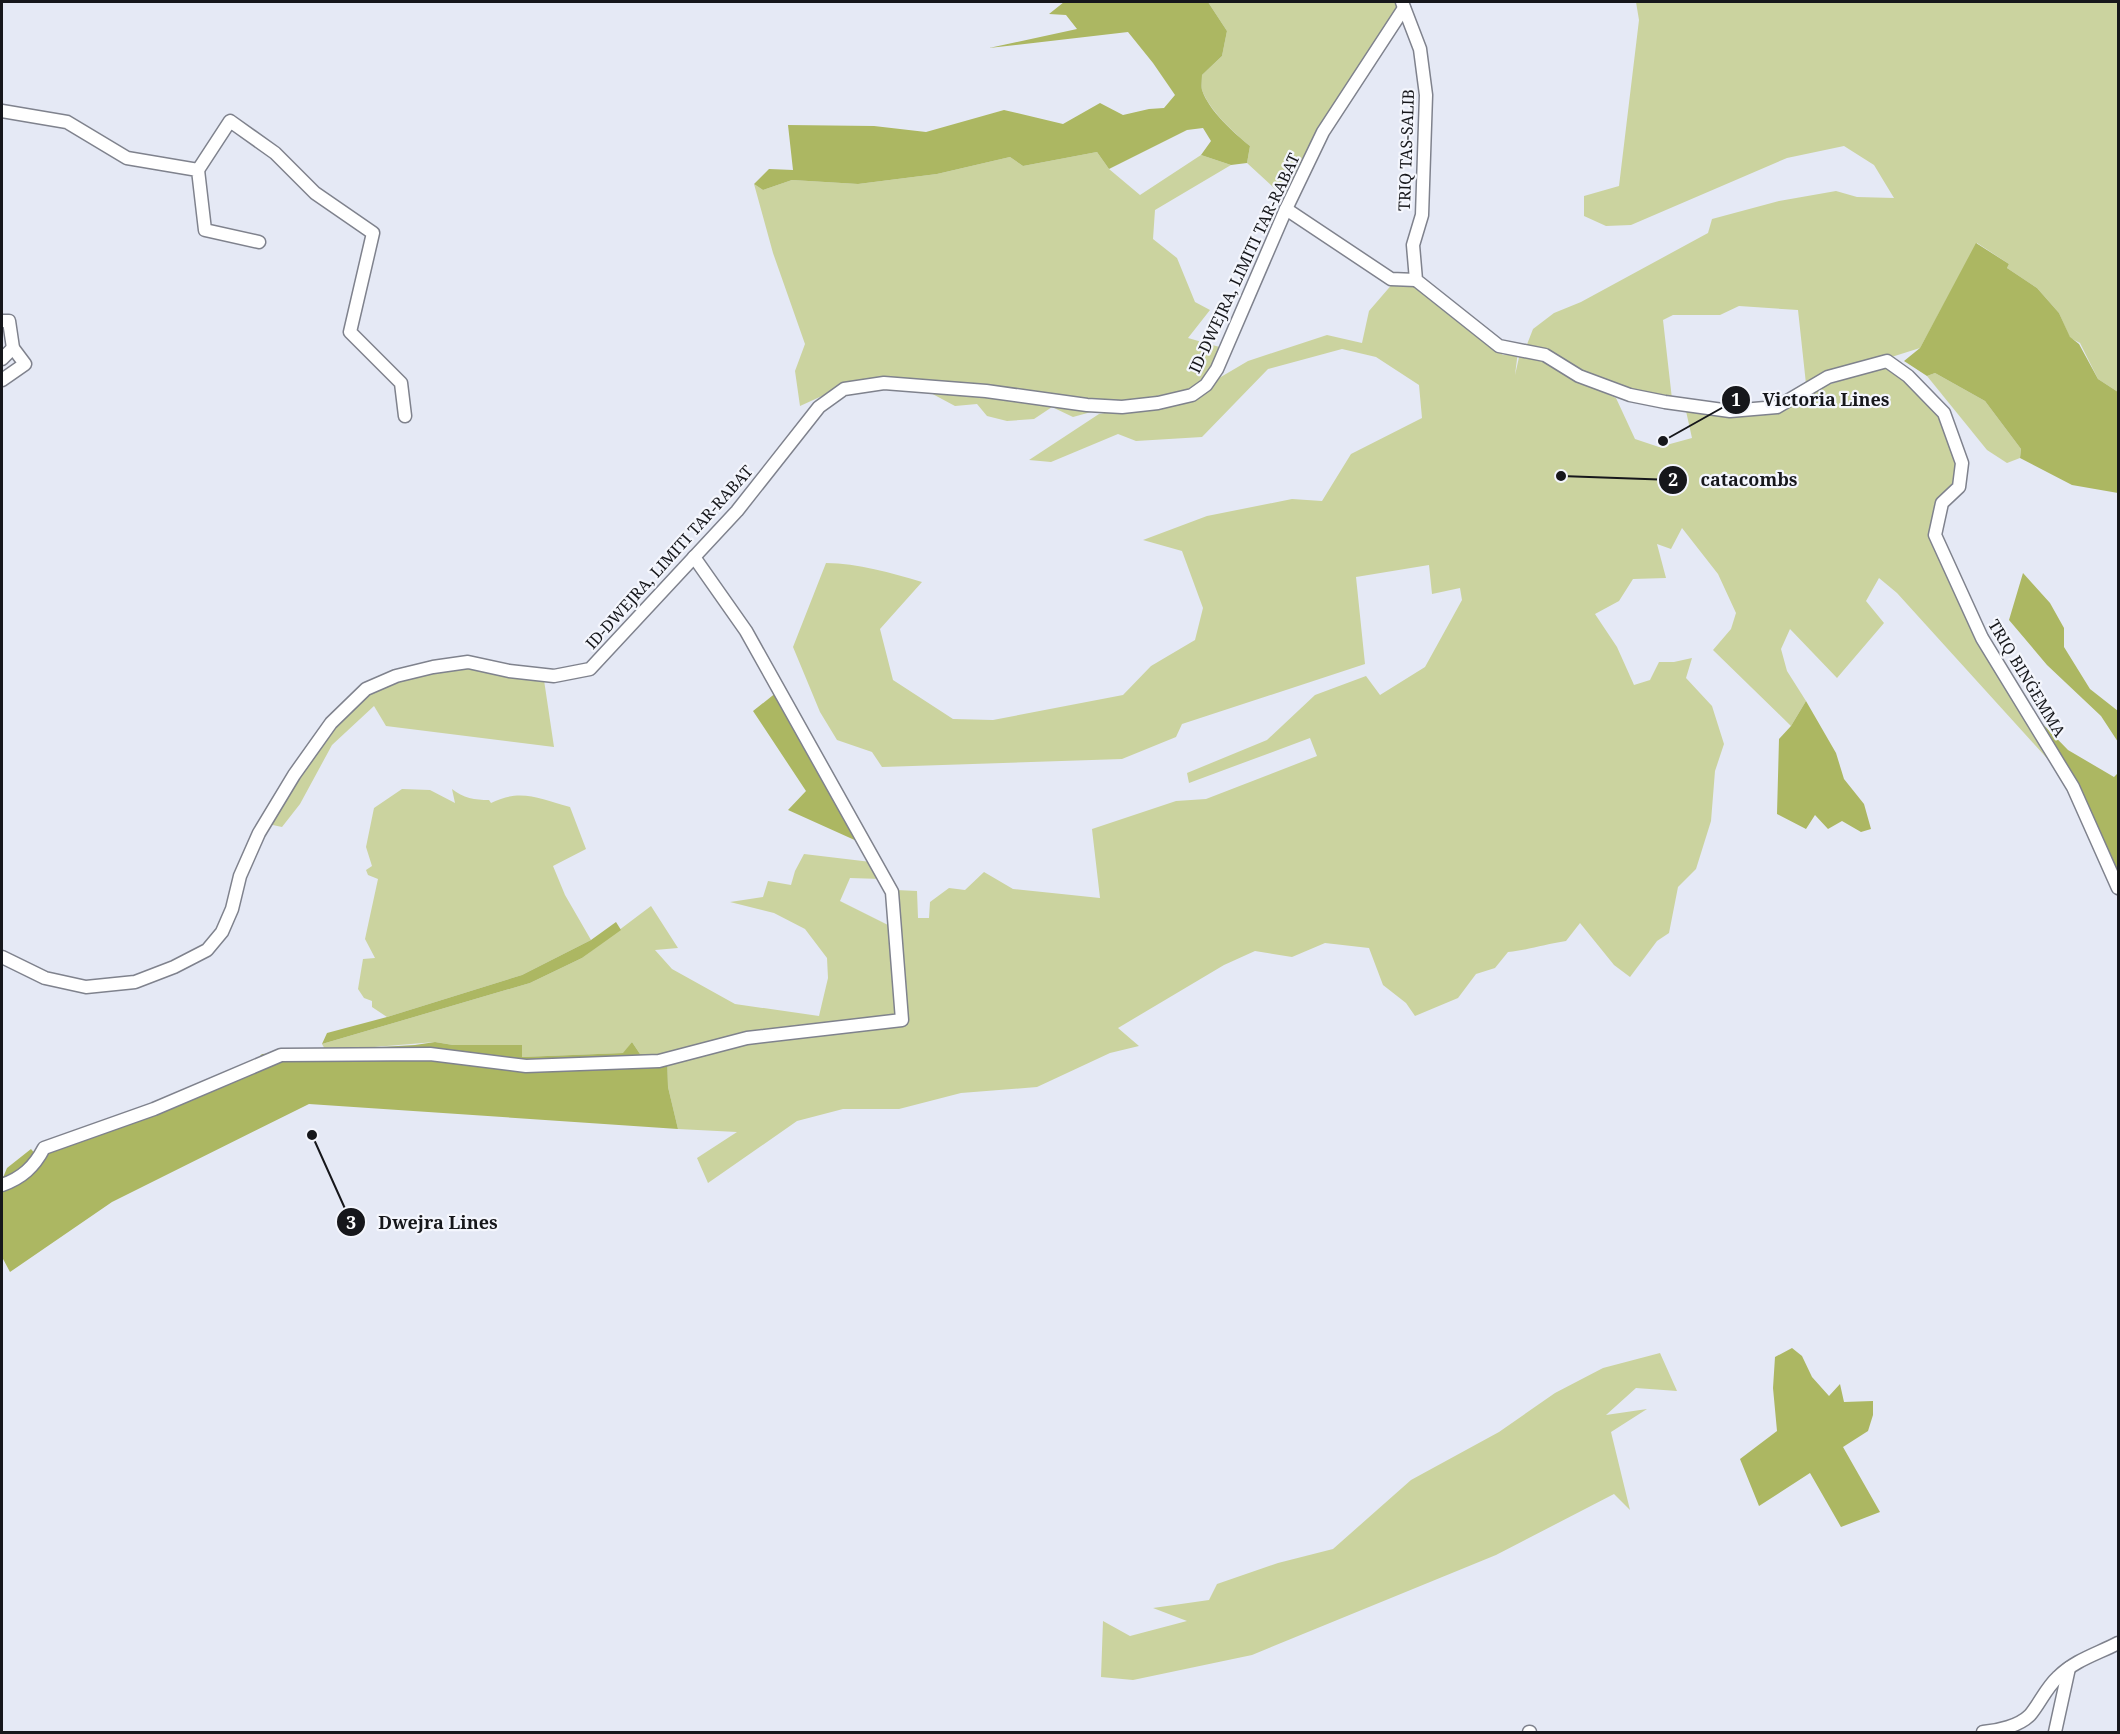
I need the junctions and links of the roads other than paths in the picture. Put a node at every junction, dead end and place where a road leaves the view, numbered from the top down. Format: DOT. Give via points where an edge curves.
graph roads {
  1 [pos="1406,7"];
  2 [pos="2,111"];
  3 [pos="198,170"];
  4 [pos="1286,209"];
  5 [pos="259,242"];
  6 [pos="1416,279"];
  7 [pos="2,321"];
  8 [pos="13,348"];
  9 [pos="2,358"];
  10 [pos="2,380"];
  11 [pos="405,416"];
  12 [pos="694,557"];
  13 [pos="2118,888"];
  14 [pos="2,957"];
  15 [pos="2,1185"];
  16 [pos="2118,1643"];
  17 [pos="2069,1668"];
  18 [pos="1983,1732"];
  19 [pos="2055,1732"];
  1 -- 4 [label="street, ID-DWEJRA, LIMITI TAR-RABAT" via="1323,132"];
  1 -- 6 [label="street, TRIQ TAS-SALIB" via="1420,49 1426,95 1422,215 1413,245"];
  2 -- 3 [label="street" via="67,122 127,158"];
  3 -- 5 [label="street" via="205,230"];
  3 -- 11 [label="street" via="230,121 275,153 315,193 374,233 350,332 401,384"];
  4 -- 6 [label="street" via="1391,279"];
  4 -- 12 [label="street, ID-DWEJRA, LIMITI TAR-RABAT" via="1216,369 1206,385 1192,395 1122,407 884,383 844,389 819,407 737,512"];
  6 -- 13 [label="street, TRIQ BINĠEMMA" via="1499,346 1545,355 1579,376 1630,395 1665,402 1730,411 1777,407 1828,378 1887,361 1908,376 1944,413 1962,463 1959,487 1942,503 1935,535 1982,638 2073,787"];
  7 -- 8 [label="street" via="9,321"];
  8 -- 9 [label="street"];
  8 -- 10 [label="street" via="25,364"];
  12 -- 14 [label="street, ID-DWEJRA, LIMITI TAR-RABAT" via="590,669 554,676 468,662 396,676 366,689 331,723 265,823 240,876 222,932 207,950 135,982 86,987 45,978"];
  12 -- 15 [label="street" via="746,631 892,892 902,1020 747,1038 658,1060 526,1066 430,1054 281,1055 154,1109 44,1148 22,1177"];
  16 -- 17 [label="street"];
  17 -- 18 [label="street" via="2043,1693 2029,1716 1994,1732"];
  17 -- 19 [label="street"];
}
